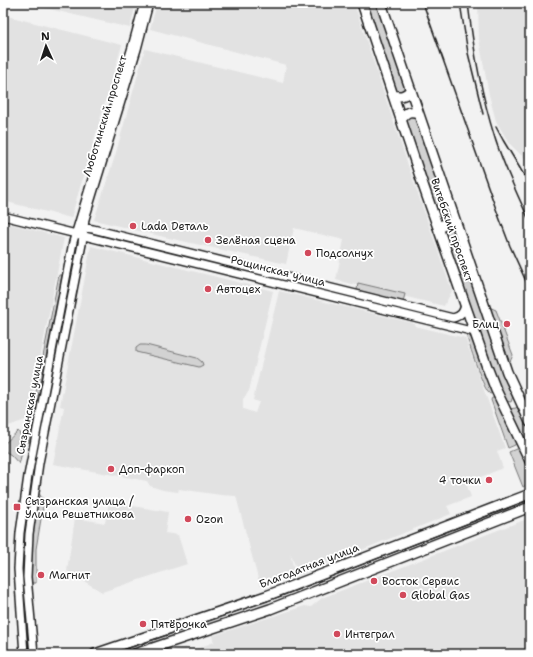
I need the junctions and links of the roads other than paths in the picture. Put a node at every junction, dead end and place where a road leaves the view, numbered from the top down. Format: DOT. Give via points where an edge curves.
graph roads {
  1 [pos="144,3"];
  2 [pos="149,3"];
  3 [pos="362,3"];
  4 [pos="381,3"];
  5 [pos="410,90"];
  6 [pos="393,94"];
  7 [pos="418,113"];
  8 [pos="401,119"];
  9 [pos="3,216"];
  10 [pos="456,224"];
  11 [pos="84,231"];
  12 [pos="439,231"];
  13 [pos="75,233"];
  14 [pos="465,304"];
  15 [pos="475,332"];
  16 [pos="518,397"];
  17 [pos="503,404"];
  18 [pos="530,422"];
  19 [pos="530,461"];
  20 [pos="530,494"];
  21 [pos="530,507"];
  22 [pos="21,523"];
  23 [pos="30,524"];
  24 [pos="24,654"];
  25 [pos="34,654"];
  26 [pos="95,654"];
  27 [pos="135,654"];
  1 -- 13 [label="street, Люботинский проспект"];
  2 -- 11 [label="street, Люботинский проспект" via="86,216"];
  3 -- 6 [label="main road, Витебский проспект"];
  4 -- 5 [label="main road, Витебский проспект"];
  5 -- 6 [label="main road" via="404,96"];
  5 -- 7 [label="main road, Витебский проспект"];
  6 -- 8 [label="main road, Витебский проспект"];
  7 -- 8 [label="main road" via="409,111"];
  7 -- 10 [label="main road, Витебский проспект"];
  8 -- 12 [label="main road, Витебский проспект"];
  9 -- 13 [label="street, Рощинская улица"];
  10 -- 12 [label="main road" via="445,223"];
  10 -- 16 [label="main road, Витебский проспект"];
  11 -- 13 [label="street, Рощинская улица"];
  11 -- 14 [label="street, Рощинская улица" via="453,318 463,313"];
  11 -- 15 [label="street, Рощинская улица"];
  11 -- 23 [label="street, Сызранская улица" via="37,474"];
  12 -- 14 [label="main road, Витебский проспект"];
  13 -- 22 [label="street, Сызранская улица"];
  14 -- 15 [label="main road, Витебский проспект"];
  15 -- 17 [label="main road, Витебский проспект"];
  16 -- 17 [label="main road" via="515,404"];
  16 -- 18 [label="main road, Витебский проспект"];
  17 -- 19 [label="main road, Витебский проспект"];
  20 -- 26 [label="main road, Благодатная улица" via="266,596"];
  21 -- 27 [label="main road" via="270,609"];
  22 -- 23 [label="street"];
  22 -- 24 [label="street, Сызранская улица" via="18,577"];
  23 -- 25 [label="street, Сызранская улица" via="27,577"];
}
